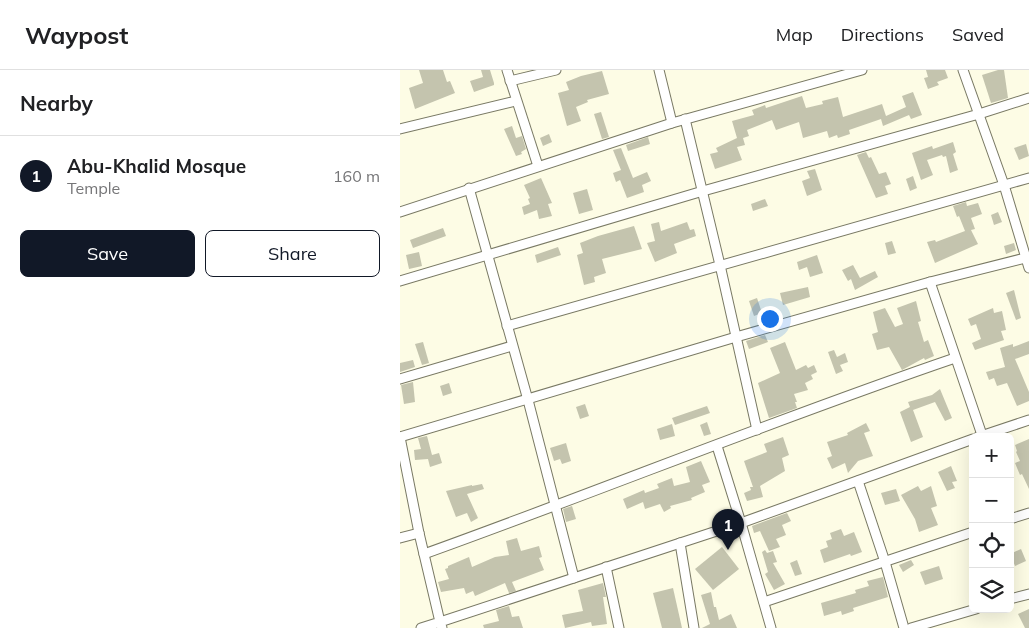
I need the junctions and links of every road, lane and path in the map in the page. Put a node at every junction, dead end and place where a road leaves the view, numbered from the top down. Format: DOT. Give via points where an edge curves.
graph roads {
  1 [pos="507,70"];
  2 [pos="556,70"];
  3 [pos="659,70"];
  4 [pos="862,70"];
  5 [pos="963,70"];
  6 [pos="510,81"];
  7 [pos="1029,98"];
  8 [pos="516,101"];
  9 [pos="979,114"];
  10 [pos="685,119"];
  11 [pos="672,123"];
  12 [pos="400,129"];
  13 [pos="538,166"];
  14 [pos="1029,178"];
  15 [pos="1004,185"];
  16 [pos="469,188"];
  17 [pos="703,191"];
  18 [pos="400,212"];
  19 [pos="487,256"];
  20 [pos="1028,258"];
  21 [pos="720,265"];
  22 [pos="1029,268"];
  23 [pos="400,280"];
  24 [pos="930,282"];
  25 [pos="507,326"];
  26 [pos="736,337"];
  27 [pos="512,346"];
  28 [pos="955,358"];
  29 [pos="400,379"];
  30 [pos="528,400"];
  31 [pos="1029,420"];
  32 [pos="757,430"];
  33 [pos="976,433"];
  34 [pos="989,433"];
  35 [pos="400,437"];
  36 [pos="969,440"];
  37 [pos="717,446"];
  38 [pos="858,481"];
  39 [pos="556,507"];
  40 [pos="1029,513"];
  41 [pos="1014,518"];
  42 [pos="741,523"];
  43 [pos="419,533"];
  44 [pos="969,533"];
  45 [pos="400,538"];
  46 [pos="680,543"];
  47 [pos="424,554"];
  48 [pos="885,562"];
  49 [pos="606,567"];
  50 [pos="574,578"];
  51 [pos="1029,594"];
  52 [pos="1014,598"];
  53 [pos="764,602"];
  54 [pos="969,611"];
  55 [pos="441,625"];
  56 [pos="421,628"];
  57 [pos="619,628"];
  58 [pos="694,628"];
  59 [pos="771,628"];
  60 [pos="904,628"];
  61 [pos="911,628"];
  1 -- 6 [label="street"];
  2 -- 6 [label="street"];
  3 -- 11 [label="street"];
  4 -- 10 [label="street"];
  5 -- 9 [label="street"];
  6 -- 8 [label="street"];
  7 -- 9 [label="street"];
  8 -- 12 [label="street"];
  8 -- 13 [label="street"];
  9 -- 15 [label="street"];
  9 -- 17 [label="street"];
  10 -- 11 [label="street"];
  10 -- 17 [label="street"];
  11 -- 13 [label="street"];
  13 -- 16 [label="street"];
  14 -- 15 [label="street"];
  15 -- 20 [label="street"];
  15 -- 21 [label="street"];
  16 -- 18 [label="street"];
  16 -- 19 [label="street"];
  17 -- 19 [label="street"];
  17 -- 21 [label="street"];
  19 -- 23 [label="street"];
  19 -- 25 [label="street"];
  20 -- 22 [label="street"];
  20 -- 24 [label="street"];
  21 -- 25 [label="street"];
  21 -- 26 [label="street"];
  24 -- 26 [label="street"];
  24 -- 28 [label="street"];
  25 -- 27 [label="street"];
  26 -- 30 [label="street"];
  26 -- 32 [label="street"];
  27 -- 29 [label="street"];
  27 -- 30 [label="street"];
  28 -- 32 [label="street"];
  28 -- 33 [label="street"];
  30 -- 35 [label="street"];
  30 -- 39 [label="street"];
  31 -- 34 [label="street"];
  32 -- 37 [label="street"];
  35 -- 43 [label="street"];
  36 -- 38 [label="street"];
  37 -- 39 [label="street"];
  37 -- 42 [label="street"];
  38 -- 42 [label="street"];
  38 -- 48 [label="street"];
  39 -- 47 [label="street"];
  39 -- 50 [label="street"];
  40 -- 41 [label="street"];
  42 -- 46 [label="street"];
  42 -- 53 [label="street"];
  43 -- 45 [label="street"];
  43 -- 47 [label="street"];
  44 -- 48 [label="street"];
  46 -- 49 [label="street"];
  46 -- 58 [label="street"];
  47 -- 55 [label="street"];
  48 -- 53 [label="street"];
  48 -- 60 [label="street"];
  49 -- 50 [label="street"];
  49 -- 57 [label="street"];
  50 -- 55 [label="street"];
  51 -- 52 [label="street"];
  53 -- 59 [label="street"];
  54 -- 61 [label="street"];
  55 -- 56 [label="street"];
}
